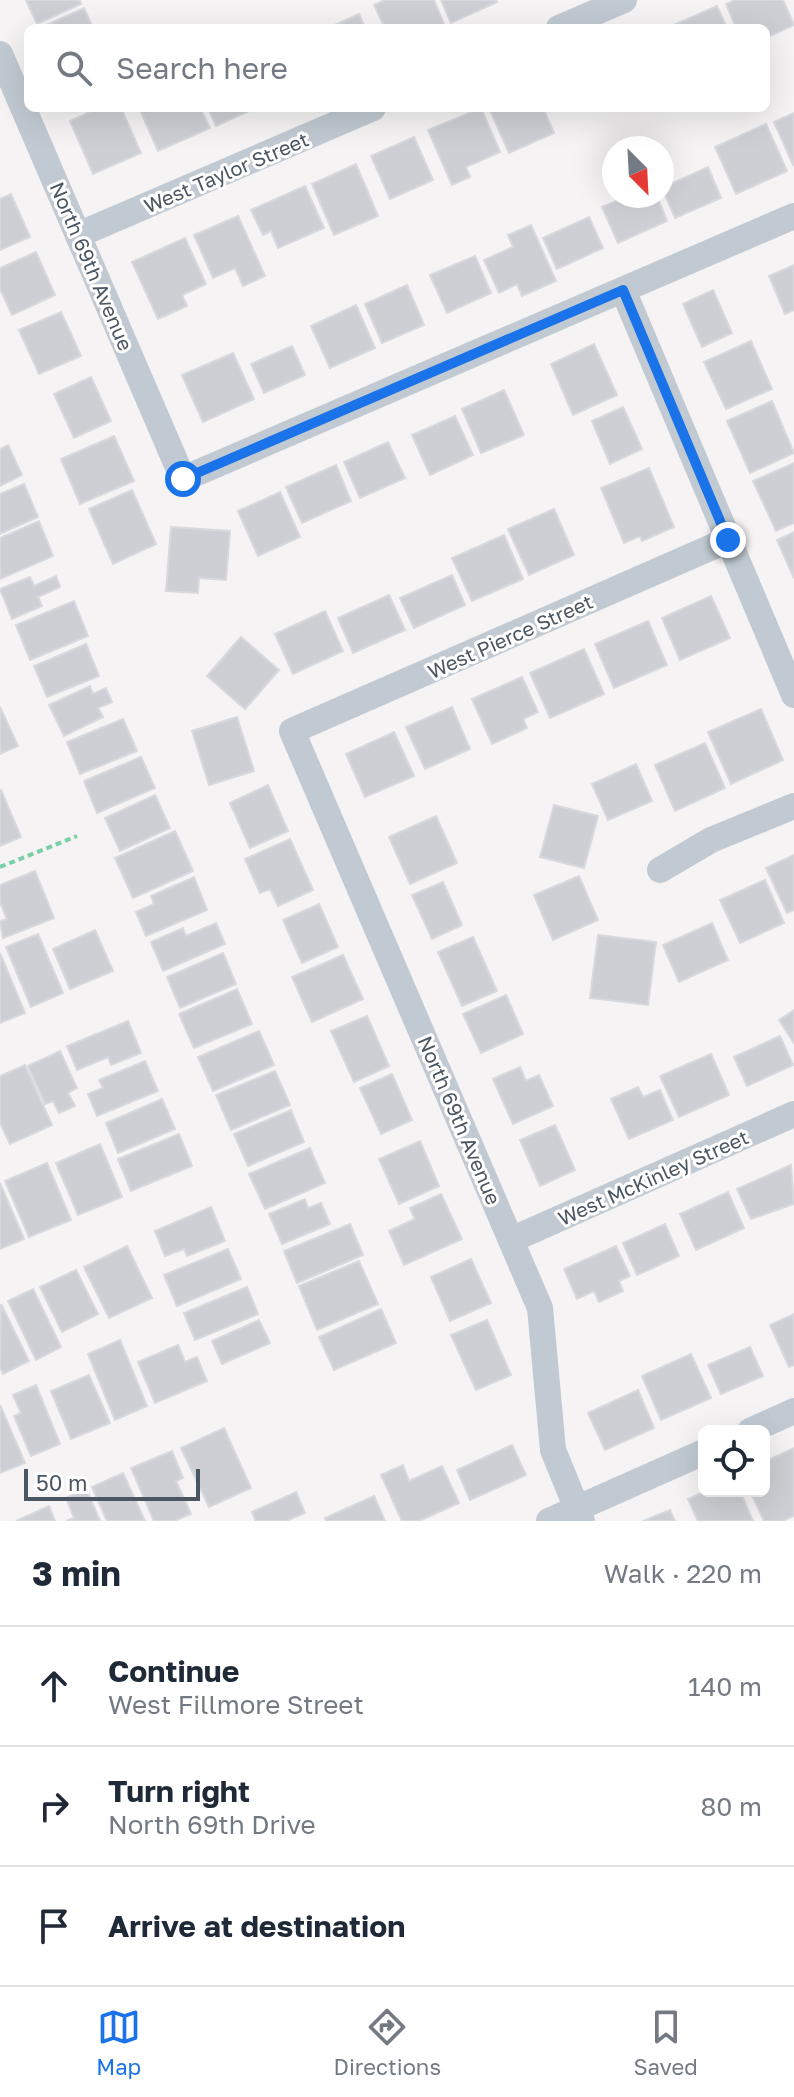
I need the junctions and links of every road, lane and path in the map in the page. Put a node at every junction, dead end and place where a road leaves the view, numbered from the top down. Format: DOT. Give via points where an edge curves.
graph roads {
  1 [pos="624,0"];
  2 [pos="568,24"];
  3 [pos="0,54"];
  4 [pos="24,110"];
  5 [pos="25,112"];
  6 [pos="364,112"];
  7 [pos="794,216"];
  8 [pos="78,235"];
  9 [pos="623,290"];
  10 [pos="728,540"];
  11 [pos="794,695"];
  12 [pos="292,731"];
  13 [pos="794,806"];
  14 [pos="77,836"];
  15 [pos="0,867"];
  16 [pos="660,870"];
  17 [pos="794,1114"];
  18 [pos="511,1240"];
  19 [pos="794,1411"];
  20 [pos="763,1425"];
  21 [pos="698,1455"];
  22 [pos="579,1515"];
  23 [pos="549,1521"];
  1 -- 2 [label="street"];
  3 -- 4 [label="street, North 69th Avenue"];
  5 -- 8 [label="street, North 69th Avenue"];
  6 -- 8 [label="street, West Taylor Street"];
  7 -- 9 [label="street"];
  8 -- 9 [label="street, North 69th Avenue" via="183,479"];
  9 -- 10 [label="street"];
  10 -- 11 [label="street"];
  10 -- 12 [label="street, West Pierce Street"];
  12 -- 18 [label="street, North 69th Avenue"];
  13 -- 16 [label="street" via="711,840"];
  14 -- 15 [label="path"];
  17 -- 18 [label="street, West McKinley Street"];
  18 -- 22 [label="street, North 69th Avenue" via="540,1308 553,1450"];
  19 -- 20 [label="street"];
  21 -- 22 [label="street"];
  22 -- 23 [label="street"];
}
